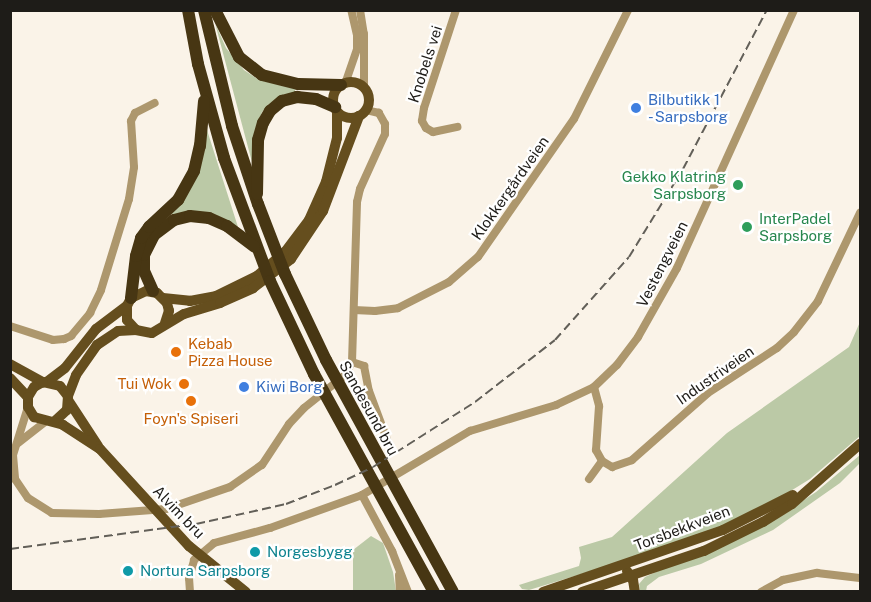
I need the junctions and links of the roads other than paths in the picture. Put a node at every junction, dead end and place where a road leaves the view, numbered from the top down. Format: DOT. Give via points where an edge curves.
graph roads {
  1 [pos="188,10"];
  2 [pos="204,10"];
  3 [pos="215,10"];
  4 [pos="351,10"];
  5 [pos="360,10"];
  6 [pos="456,10"];
  7 [pos="628,10"];
  8 [pos="794,10"];
  9 [pos="343,85"];
  10 [pos="205,88"];
  11 [pos="364,88"];
  12 [pos="154,103"];
  13 [pos="336,110"];
  14 [pos="363,113"];
  15 [pos="457,127"];
  16 [pos="258,204"];
  17 [pos="861,213"];
  18 [pos="255,246"];
  19 [pos="158,295"];
  20 [pos="129,302"];
  21 [pos="354,310"];
  22 [pos="165,323"];
  23 [pos="10,326"];
  24 [pos="136,330"];
  25 [pos="352,362"];
  26 [pos="10,364"];
  27 [pos="10,378"];
  28 [pos="46,381"];
  29 [pos="594,387"];
  30 [pos="68,398"];
  31 [pos="28,402"];
  32 [pos="50,422"];
  33 [pos="387,442"];
  34 [pos="18,444"];
  35 [pos="861,444"];
  36 [pos="100,449"];
  37 [pos="602,461"];
  38 [pos="824,476"];
  39 [pos="589,479"];
  40 [pos="362,495"];
  41 [pos="623,566"];
  42 [pos="398,569"];
  43 [pos="631,576"];
  44 [pos="861,578"];
  45 [pos="619,580"];
  46 [pos="190,591"];
  47 [pos="246,591"];
  48 [pos="400,591"];
  49 [pos="408,591"];
  50 [pos="434,591"];
  51 [pos="453,591"];
  52 [pos="543,591"];
  53 [pos="582,591"];
  54 [pos="623,591"];
  55 [pos="635,591"];
  56 [pos="761,591"];
  1 -- 10 [label="highway, Sandesund bru"];
  2 -- 16 [label="highway, Sandesund bru" via="232,126"];
  3 -- 9 [label="highway" via="233,49 262,75 298,84"];
  4 -- 9 [label="street" via="357,50"];
  5 -- 11 [label="street"];
  6 -- 15 [label="street, Knobels vei" via="422,121 433,132"];
  7 -- 21 [label="street, Klokkergårdveien" via="574,119 478,257 448,282 398,308"];
  8 -- 29 [label="street, Vestengveien" via="677,268 638,338"];
  9 -- 11 [label="main road" via="353,83"];
  9 -- 13 [label="main road" via="334,95"];
  10 -- 18 [label="highway, Sandesund bru" via="224,159"];
  10 -- 20 [label="highway" via="196,164 182,193 141,238"];
  11 -- 14 [label="main road" via="369,99"];
  12 -- 23 [label="street" via="135,113 131,121 134,167 129,199 90,313 76,332 64,339 53,340"];
  13 -- 14 [label="main road" via="347,118"];
  13 -- 16 [label="highway" via="316,99 297,97 282,101 270,111 258,140"];
  13 -- 19 [label="main road" via="337,138 326,182 309,220 285,252 257,276 226,292 190,301"];
  14 -- 21 [label="street" via="379,114 385,134 357,202"];
  14 -- 22 [label="main road" via="323,211 291,259 242,294"];
  16 -- 51 [label="highway, Sandesund bru" via="294,295 326,360"];
  17 -- 37 [label="street, Industriveien" via="818,301 794,332 708,393 632,459 612,467"];
  18 -- 19 [label="highway" via="209,218 190,216 174,220 154,235 144,255 144,271"];
  18 -- 50 [label="highway, Sandesund bru" via="310,366"];
  19 -- 20 [label="main road" via="141,292"];
  19 -- 22 [label="main road" via="169,310"];
  20 -- 24 [label="main road" via="127,320"];
  20 -- 28 [label="main road" via="96,329 69,363"];
  21 -- 25 [label="street"];
  22 -- 24 [label="main road" via="152,333"];
  24 -- 30 [label="main road" via="118,332 97,345 76,375"];
  25 -- 33 [label="street" via="364,366"];
  25 -- 34 [label="street" via="345,375 304,408 252,473 230,487 166,509 52,513 28,498 15,479 12,466"];
  26 -- 28 [label="main road"];
  27 -- 31 [label="main road"];
  28 -- 30 [label="main road" via="60,386"];
  28 -- 31 [label="main road" via="34,387"];
  29 -- 37 [label="street" via="599,406 596,450"];
  29 -- 40 [label="street, Vestengveien" via="556,405 470,431"];
  30 -- 32 [label="main road" via="64,415"];
  30 -- 36 [label="main road"];
  31 -- 32 [label="main road" via="34,417"];
  31 -- 34 [label="street"];
  32 -- 34 [label="street"];
  32 -- 36 [label="main road"];
  35 -- 38 [label="main road, Torsbekkveien"];
  36 -- 47 [label="main road, Alvim bru" via="189,546"];
  37 -- 39 [label="street"];
  38 -- 41 [label="main road, Torsbekkveien" via="757,515"];
  38 -- 43 [label="main road, Torsbekkveien" via="792,504 747,530 704,551"];
  40 -- 42 [label="street"];
  40 -- 46 [label="street, Vestengveien" via="206,548 191,567"];
  41 -- 43 [label="main road"];
  41 -- 45 [label="main road"];
  41 -- 52 [label="main road, Torsbekkveien"];
  42 -- 48 [label="street"];
  42 -- 49 [label="street"];
  43 -- 45 [label="main road, Torsbekkveien"];
  43 -- 55 [label="main road"];
  44 -- 56 [label="street" via="817,573 783,580"];
  45 -- 53 [label="main road, Torsbekkveien"];
  45 -- 54 [label="main road"];
}
